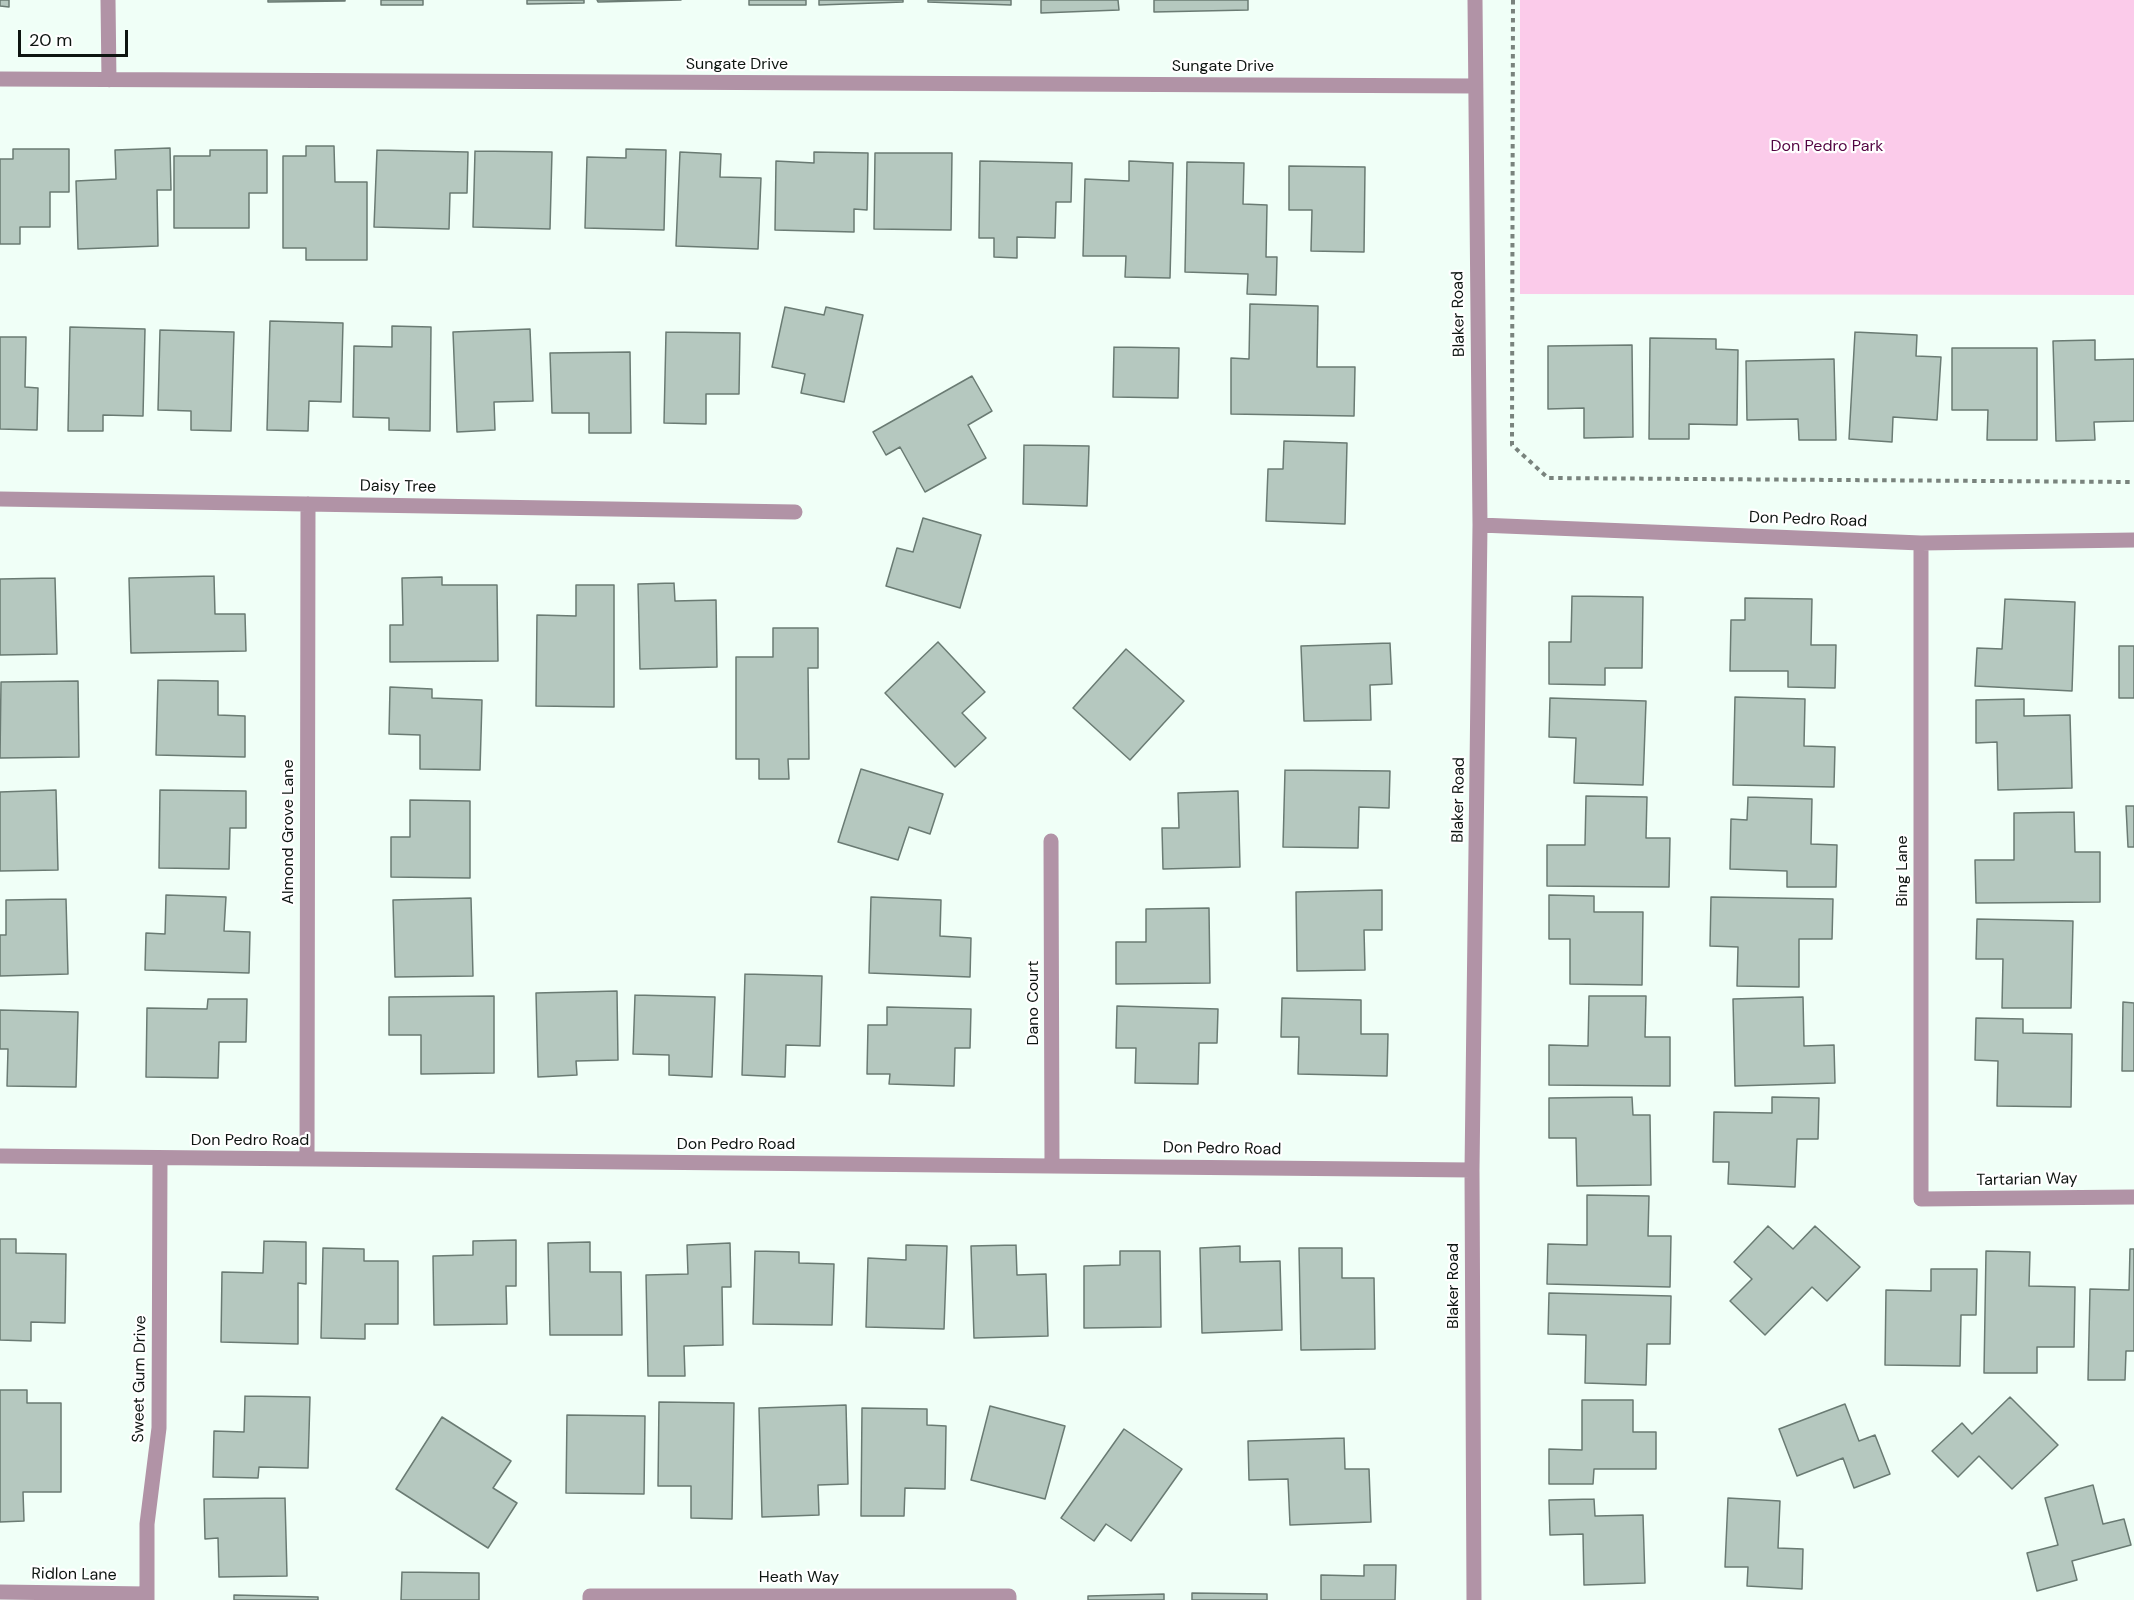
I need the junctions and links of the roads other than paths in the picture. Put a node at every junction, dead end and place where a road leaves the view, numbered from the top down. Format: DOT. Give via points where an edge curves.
graph roads {
  1 [pos="108,0"];
  2 [pos="1475,0"];
  3 [pos="0,79"];
  4 [pos="109,80"];
  5 [pos="1474,86"];
  6 [pos="0,499"];
  7 [pos="308,504"];
  8 [pos="795,512"];
  9 [pos="1480,525"];
  10 [pos="2134,540"];
  11 [pos="1921,543"];
  12 [pos="1051,841"];
  13 [pos="0,1156"];
  14 [pos="160,1158"];
  15 [pos="307,1159"];
  16 [pos="1052,1165"];
  17 [pos="1472,1170"];
  18 [pos="2134,1197"];
  19 [pos="1921,1199"];
  20 [pos="0,1592"];
  21 [pos="147,1597"];
  22 [pos="590,1598"];
  23 [pos="1009,1598"];
  24 [pos="1474,1600"];
  1 -- 4 [label="street"];
  2 -- 5 [label="street, Blaker Road"];
  3 -- 4 [label="street, Sungate Drive"];
  4 -- 5 [label="street, Sungate Drive"];
  5 -- 9 [label="street, Blaker Road"];
  6 -- 7 [label="street, Daisy Tree"];
  7 -- 8 [label="street, Daisy Tree"];
  7 -- 15 [label="street, Almond Grove Lane"];
  9 -- 11 [label="street, Don Pedro Road"];
  9 -- 17 [label="street, Blaker Road"];
  10 -- 11 [label="street, Don Pedro Road"];
  11 -- 19 [label="street, Bing Lane"];
  12 -- 16 [label="street, Dano Court"];
  13 -- 14 [label="street, Don Pedro Road"];
  14 -- 15 [label="street, Don Pedro Road"];
  14 -- 21 [label="street, Sweet Gum Drive" via="159,1428 147,1524"];
  15 -- 16 [label="street, Don Pedro Road"];
  16 -- 17 [label="street, Don Pedro Road"];
  17 -- 24 [label="street, Blaker Road"];
  18 -- 19 [label="street, Tartarian Way"];
  20 -- 21 [label="street, Ridlon Lane"];
  22 -- 23 [label="street, Heath Way"];
}
